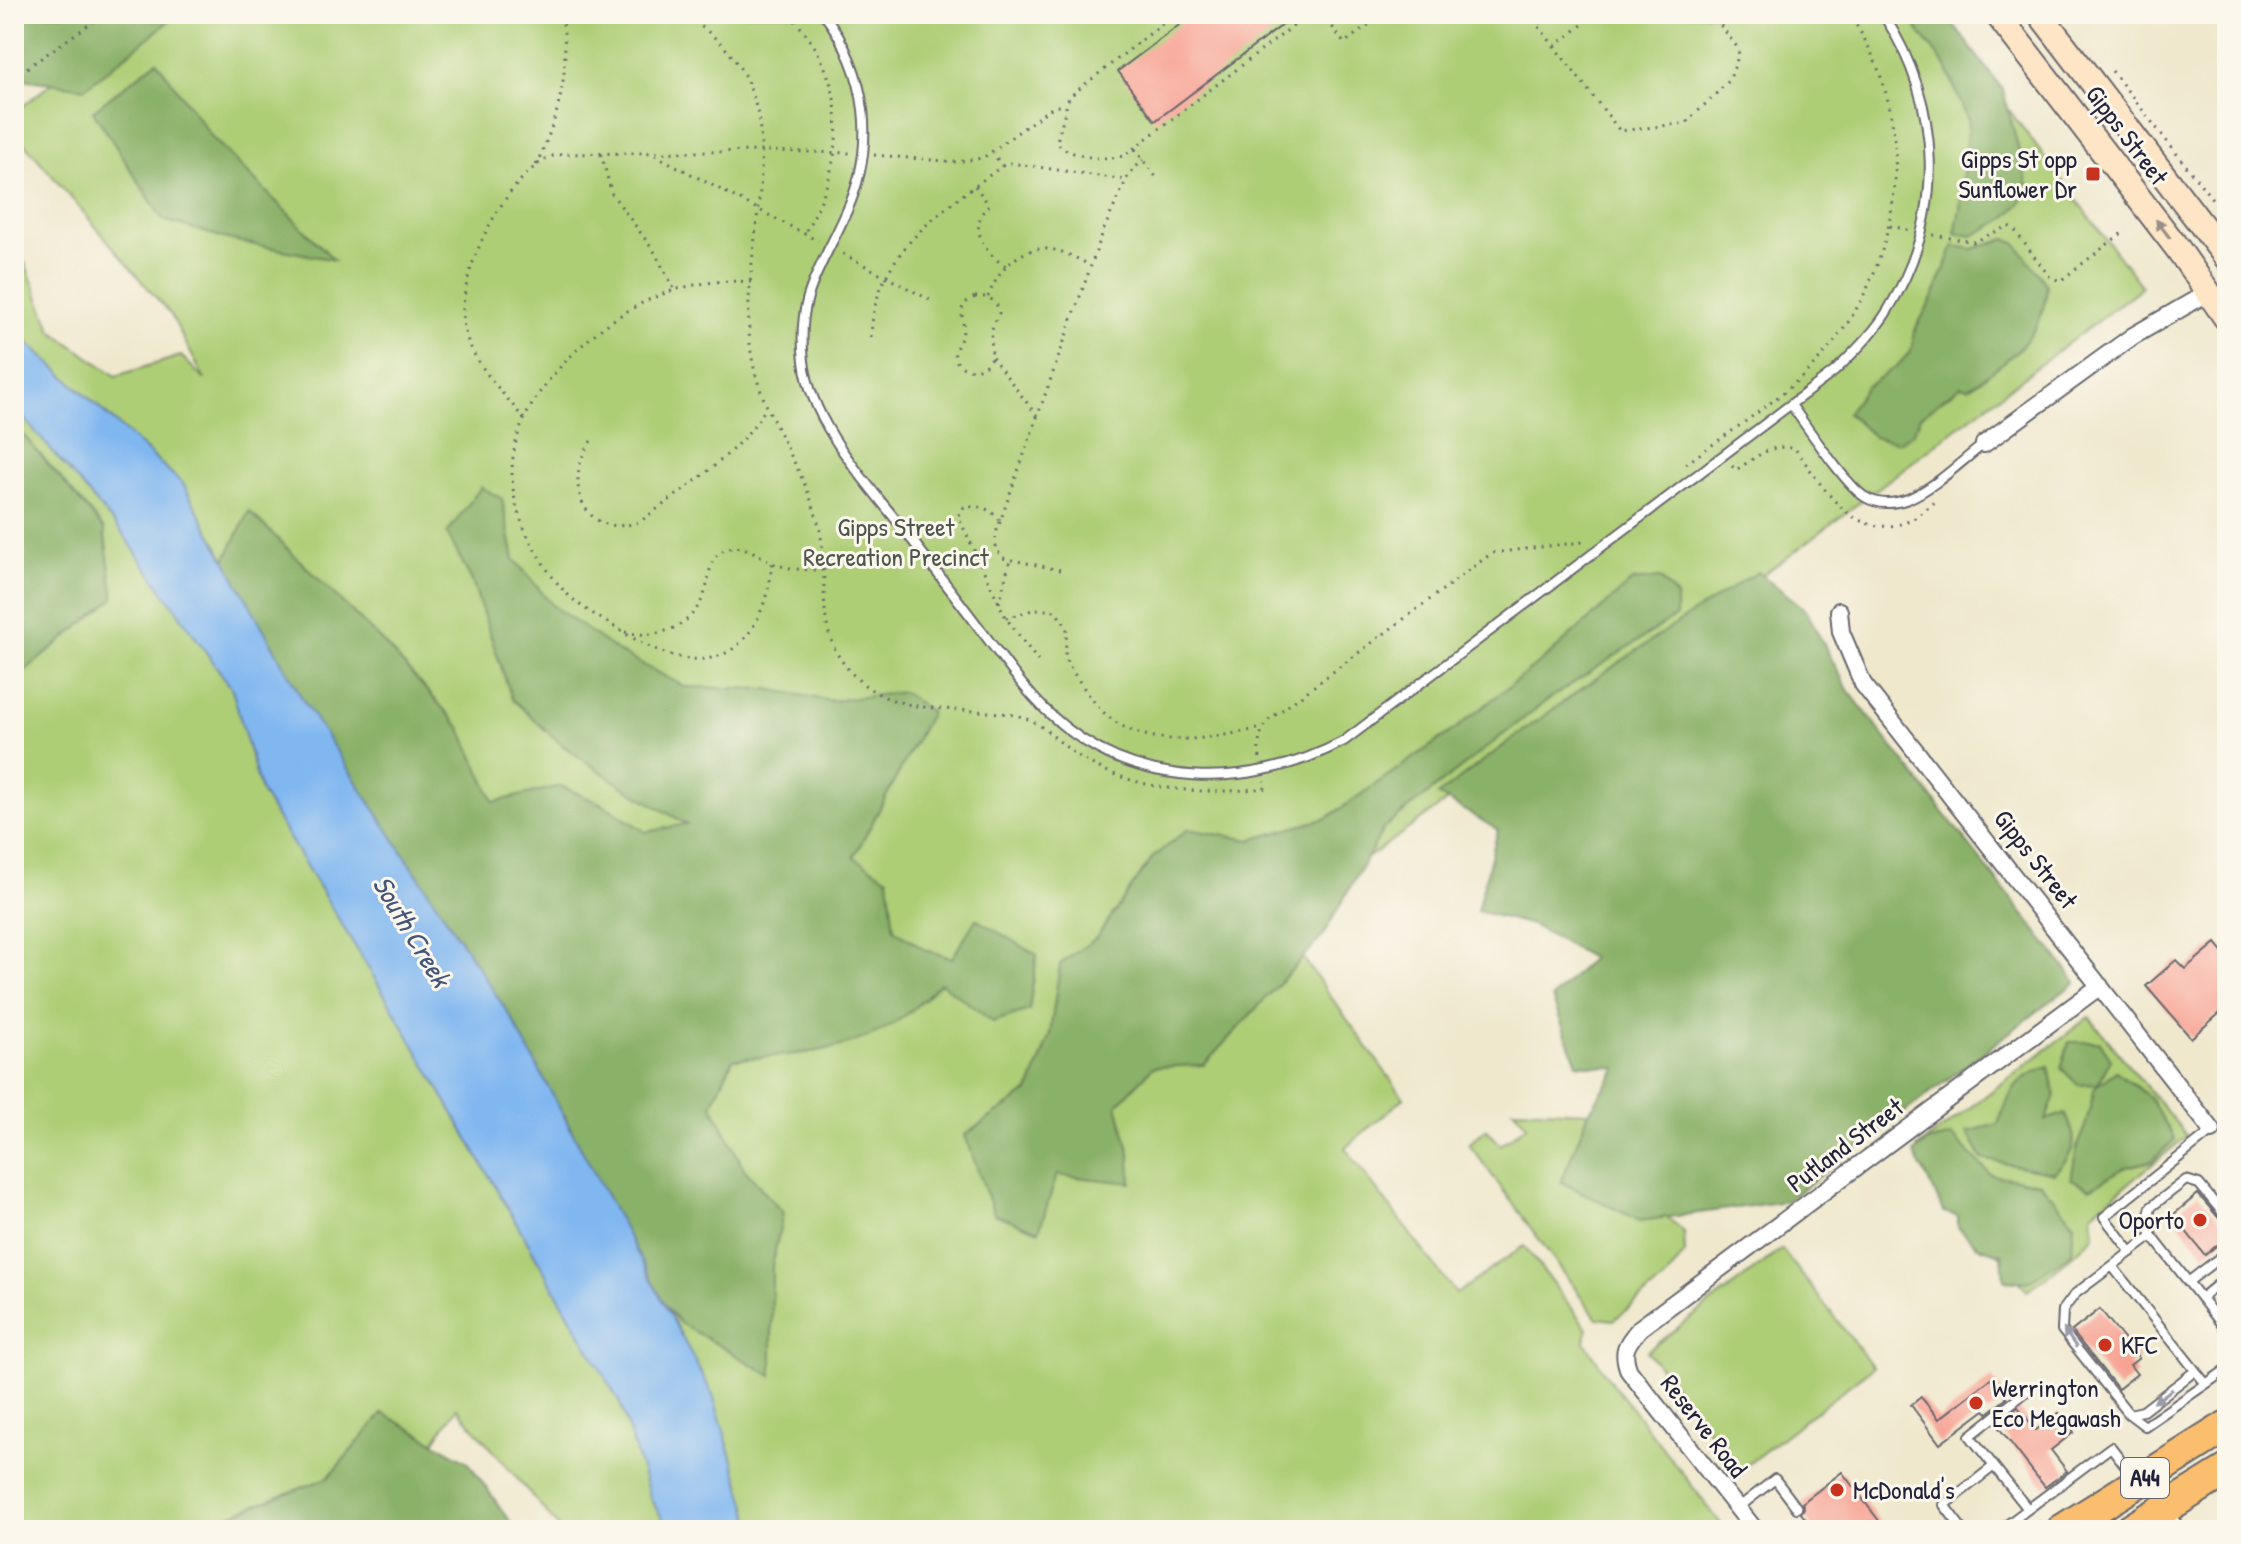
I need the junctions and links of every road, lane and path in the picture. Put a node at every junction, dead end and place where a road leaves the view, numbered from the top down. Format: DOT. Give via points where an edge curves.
graph roads {
  1 [pos="104,14"];
  2 [pos="562,14"];
  3 [pos="681,14"];
  4 [pos="790,14"];
  5 [pos="824,14"];
  6 [pos="1175,14"];
  7 [pos="1309,14"];
  8 [pos="1323,14"];
  9 [pos="1384,14"];
  10 [pos="1529,14"];
  11 [pos="1540,14"];
  12 [pos="1596,14"];
  13 [pos="1712,14"];
  14 [pos="1849,14"];
  15 [pos="1883,14"];
  16 [pos="1997,14"];
  17 [pos="2040,14"];
  18 [pos="1541,30"];
  19 [pos="1554,46"];
  20 [pos="2106,62"];
  21 [pos="14,77"];
  22 [pos="1065,107"];
  23 [pos="1134,148"];
  24 [pos="763,151"];
  25 [pos="652,153"];
  26 [pos="835,153"];
  27 [pos="993,153"];
  28 [pos="601,154"];
  29 [pos="865,155"];
  30 [pos="1143,160"];
  31 [pos="1002,166"];
  32 [pos="536,167"];
  33 [pos="1126,180"];
  34 [pos="1159,181"];
  35 [pos="975,186"];
  36 [pos="758,210"];
  37 [pos="2227,218"];
  38 [pos="1890,226"];
  39 [pos="2126,230"];
  40 [pos="1922,233"];
  41 [pos="804,234"];
  42 [pos="829,247"];
  43 [pos="2227,258"];
  44 [pos="1090,265"];
  45 [pos="1006,266"];
  46 [pos="887,277"];
  47 [pos="751,282"];
  48 [pos="2218,288"];
  49 [pos="674,289"];
  50 [pos="988,297"];
  51 [pos="934,302"];
  52 [pos="2227,319"];
  53 [pos="871,337"];
  54 [pos="992,357"];
  55 [pos="1791,405"];
  56 [pos="766,408"];
  57 [pos="1037,416"];
  58 [pos="524,419"];
  59 [pos="591,441"];
  60 [pos="1984,444"];
  61 [pos="1724,455"];
  62 [pos="1678,471"];
  63 [pos="1935,502"];
  64 [pos="1000,520"];
  65 [pos="1591,537"];
  66 [pos="1010,560"];
  67 [pos="772,563"];
  68 [pos="823,570"];
  69 [pos="1060,570"];
  70 [pos="999,603"];
  71 [pos="1839,611"];
  72 [pos="1006,618"];
  73 [pos="621,631"];
  74 [pos="1038,661"];
  75 [pos="1263,728"];
  76 [pos="1263,772"];
  77 [pos="2100,986"];
  78 [pos="2212,1130"];
  79 [pos="2227,1218"];
  80 [pos="2152,1236"];
  81 [pos="2131,1252"];
  82 [pos="2227,1252"];
  83 [pos="2112,1266"];
  84 [pos="2227,1277"];
  85 [pos="2188,1282"];
  86 [pos="2201,1298"];
  87 [pos="2227,1331"];
  88 [pos="1626,1349"];
  89 [pos="2227,1370"];
  90 [pos="2195,1371"];
  91 [pos="2206,1384"];
  92 [pos="2026,1392"];
  93 [pos="2129,1414"];
  94 [pos="2224,1427"];
  95 [pos="1994,1466"];
  96 [pos="2227,1470"];
  97 [pos="2138,1482"];
  98 [pos="1738,1508"];
  99 [pos="1797,1508"];
  100 [pos="2028,1509"];
  101 [pos="2173,1519"];
  102 [pos="1755,1530"];
  103 [pos="1963,1530"];
  104 [pos="2000,1530"];
  105 [pos="2062,1530"];
  106 [pos="2130,1530"];
  1 -- 21 [label="path"];
  2 -- 32 [label="path" via="564,85"];
  3 -- 24 [label="path" via="713,37 739,68 755,104"];
  4 -- 26 [label="path" via="824,66 835,109"];
  5 -- 29 [label="lane" via="857,76"];
  6 -- 22 [label="path" via="1077,89"];
  7 -- 23 [label="path"];
  8 -- 9 [label="path" via="1344,43"];
  10 -- 18 [label="path"];
  11 -- 18 [label="path"];
  12 -- 19 [label="path"];
  13 -- 19 [label="path" via="1739,54 1729,81 1686,123 1620,131"];
  14 -- 38 [label="path" via="1877,65 1891,113 1896,190"];
  15 -- 40 [label="lane" via="1902,43 1924,105 1930,169"];
  48 -- 16 [label="main road, Gipps Street, one-way"];
  17 -- 43 [label="main road, Gipps Street"];
  18 -- 19 [label="path"];
  20 -- 37 [label="path, Gipps Street"];
  22 -- 23 [label="path" via="1057,141 1067,153 1118,159"];
  22 -- 27 [label="path" via="1048,110"];
  23 -- 30 [label="path"];
  24 -- 25 [label="path"];
  24 -- 26 [label="path"];
  24 -- 36 [label="path"];
  25 -- 28 [label="path"];
  25 -- 36 [label="path"];
  26 -- 29 [label="path"];
  26 -- 41 [label="path" via="823,200"];
  27 -- 29 [label="path" via="956,162"];
  27 -- 31 [label="path"];
  28 -- 32 [label="path" via="555,156"];
  28 -- 49 [label="path" via="612,194 654,251"];
  29 -- 42 [label="lane" via="857,189"];
  30 -- 33 [label="path"];
  30 -- 34 [label="path"];
  31 -- 33 [label="path"];
  31 -- 35 [label="path"];
  32 -- 58 [label="path" via="487,229 463,299 464,328 475,356"];
  33 -- 44 [label="path"];
  35 -- 45 [label="path" via="989,205 981,214 982,242"];
  35 -- 46 [label="path" via="912,236"];
  36 -- 41 [label="path"];
  36 -- 47 [label="path"];
  38 -- 40 [label="path"];
  38 -- 62 [label="path" via="1859,306 1827,349 1792,384"];
  39 -- 40 [label="path" via="2060,281 2049,276 2008,226 1974,242"];
  40 -- 55 [label="lane" via="1887,312 1835,371"];
  41 -- 42 [label="path"];
  42 -- 46 [label="path"];
  42 -- 76 [label="lane" via="804,312 803,360 816,407 830,433 1035,700 1093,747 1143,767 1208,776"];
  44 -- 45 [label="path" via="1047,248 1021,255"];
  44 -- 57 [label="path"];
  45 -- 50 [label="path"];
  46 -- 51 [label="path"];
  46 -- 53 [label="path" via="876,299"];
  47 -- 49 [label="path" via="712,281"];
  47 -- 56 [label="path" via="749,337"];
  48 -- 52 [label="main road, Gipps Street"];
  48 -- 60 [label="street" via="2133,336"];
  49 -- 58 [label="path" via="596,332 561,367"];
  50 -- 54 [label="path" via="999,309 991,331"];
  50 -- 54 [label="path" via="975,297 964,305 963,332 954,355 960,366 974,370"];
  54 -- 57 [label="path"];
  55 -- 60 [label="lane" via="1852,485 1884,504 1928,487"];
  55 -- 61 [label="lane"];
  56 -- 59 [label="path" via="723,459 627,527 600,522 581,501 578,475"];
  56 -- 68 [label="path" via="814,503"];
  57 -- 64 [label="path"];
  58 -- 73 [label="path" via="513,446 510,475 526,534 563,590"];
  61 -- 63 [label="path" via="1736,470 1778,446 1796,450 1847,514 1869,524 1908,521"];
  61 -- 76 [label="lane" via="1366,726 1321,753"];
  64 -- 66 [label="path" via="995,548"];
  64 -- 70 [label="path" via="981,506 964,507 958,516"];
  65 -- 75 [label="path" via="1492,553"];
  66 -- 69 [label="path"];
  66 -- 70 [label="path"];
  67 -- 68 [label="path"];
  67 -- 73 [label="path" via="745,548 721,551 710,564 702,598 674,629 650,635"];
  67 -- 73 [label="path" via="757,619 743,640 721,656 684,657"];
  68 -- 76 [label="path" via="825,621 834,649 862,683 889,699 1020,717 1089,763 1160,787 1206,792 1265,788"];
  70 -- 72 [label="path"];
  71 -- 77 [label="street, Gipps Street" via="1841,632 1863,684"];
  72 -- 74 [label="path"];
  72 -- 75 [label="path" via="1036,609 1055,611 1067,627 1067,663 1108,716 1133,730 1189,740"];
  75 -- 76 [label="path" via="1258,747"];
  77 -- 78 [label="street, Gipps Street"];
  77 -- 88 [label="street, Putland Street" via="1640,1328"];
  78 -- 81 [label="lane" via="2104,1217"];
  79 -- 80 [label="lane" via="2199,1184 2186,1180 2151,1207 2147,1223"];
  80 -- 81 [label="lane"];
  80 -- 85 [label="lane"];
  81 -- 83 [label="lane"];
  82 -- 85 [label="lane"];
  83 -- 90 [label="lane"];
  93 -- 83 [label="lane, one-way" via="2062,1330 2063,1310 2075,1294"];
  84 -- 86 [label="lane"];
  85 -- 86 [label="lane"];
  86 -- 87 [label="lane"];
  88 -- 98 [label="street, Reserve Road" via="1629,1371"];
  89 -- 91 [label="lane"];
  90 -- 91 [label="lane"];
  90 -- 93 [label="lane, one-way" via="2143,1411"];
  91 -- 93 [label="lane" via="2145,1426"];
  92 -- 95 [label="lane" via="1970,1436"];
  94 -- 97 [label="highway, A44"];
  95 -- 100 [label="lane"];
  95 -- 103 [label="lane" via="1944,1505"];
  96 -- 101 [label="highway, A44"];
  97 -- 100 [label="lane" via="2111,1447"];
  97 -- 105 [label="highway, A44"];
  98 -- 99 [label="lane" via="1775,1479"];
  98 -- 102 [label="street, Reserve Road"];
  100 -- 104 [label="lane"];
  101 -- 106 [label="highway, A44"];
}
